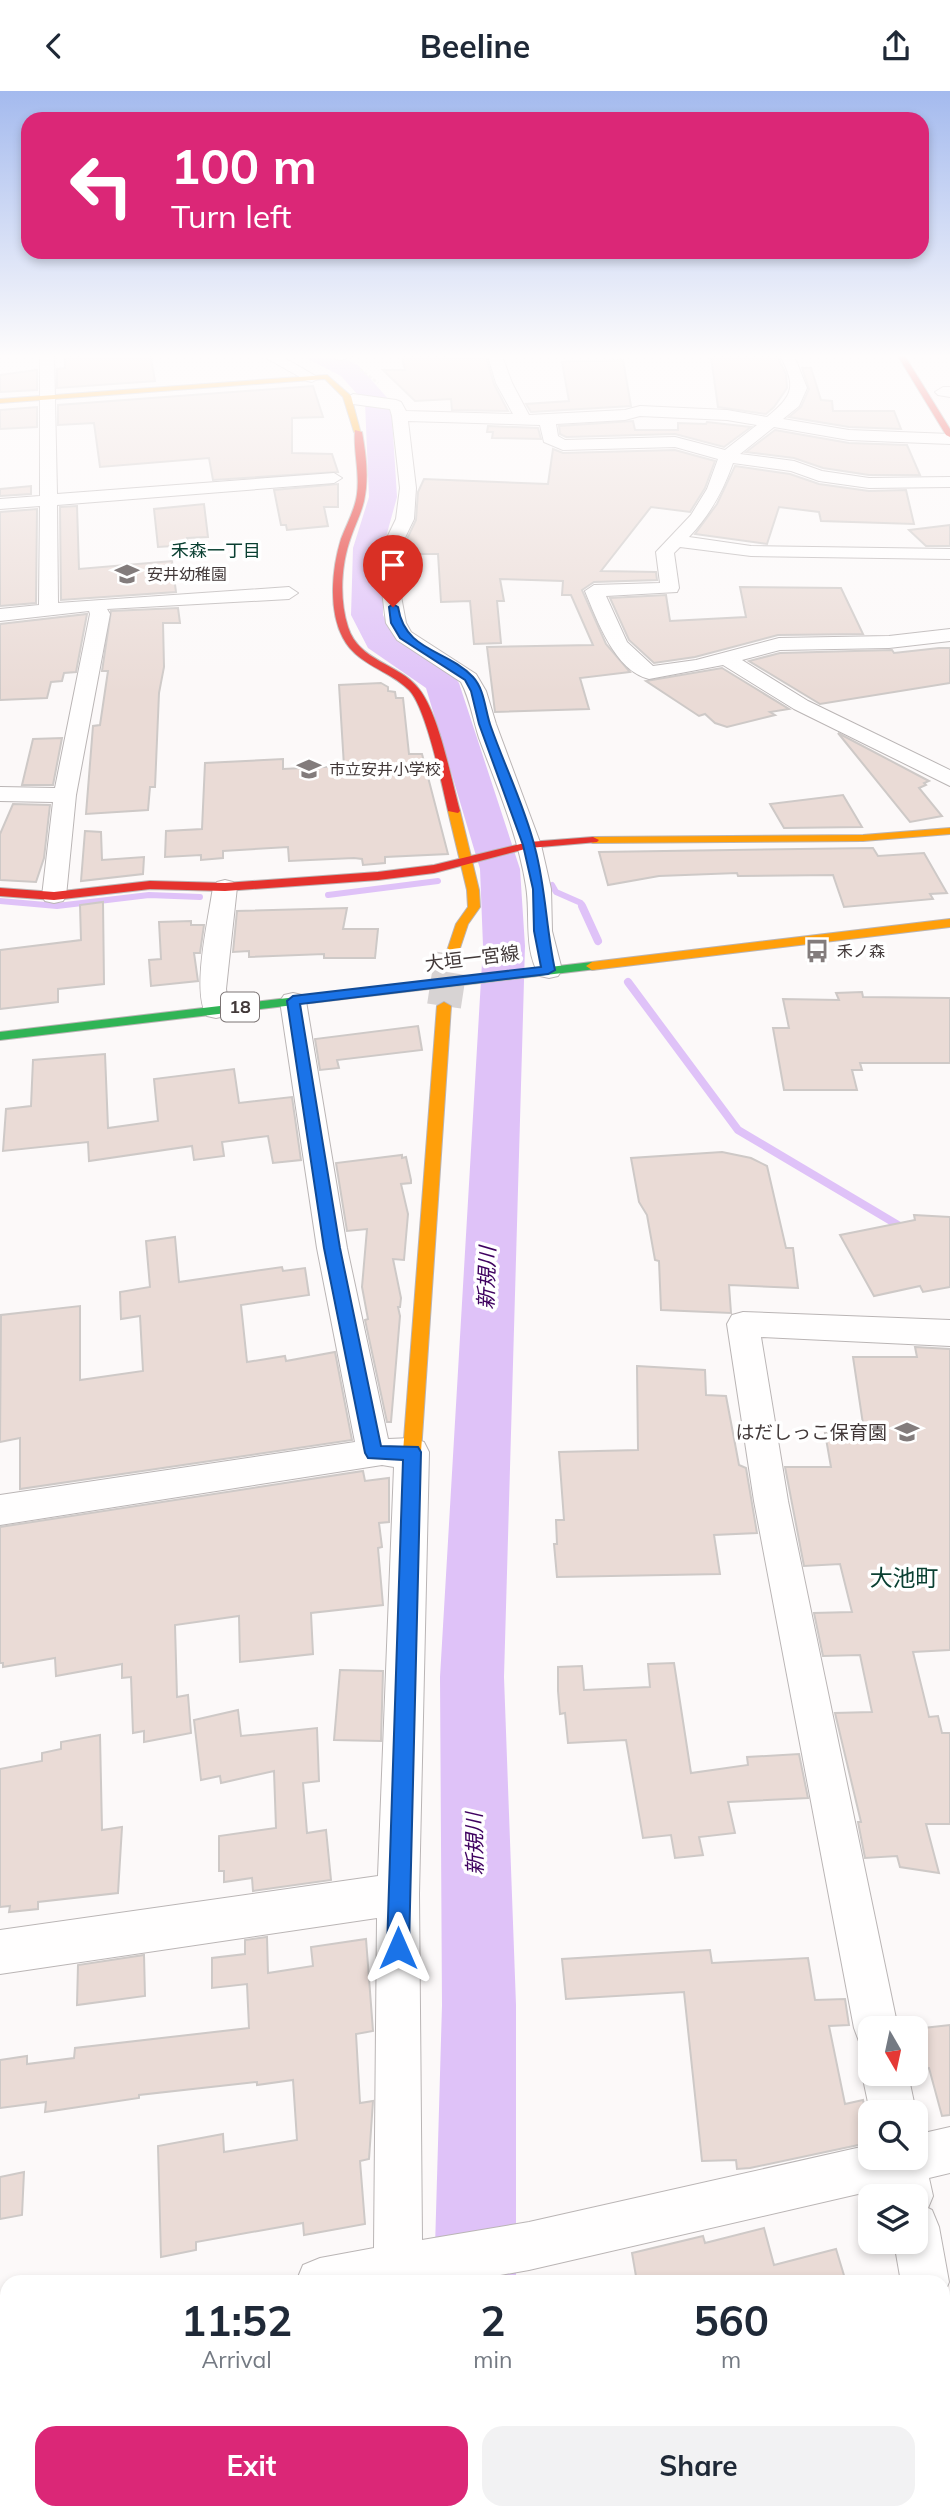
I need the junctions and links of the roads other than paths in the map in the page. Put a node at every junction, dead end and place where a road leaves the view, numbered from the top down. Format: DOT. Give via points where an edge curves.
graph roads {
  1 [pos="48,466"];
  2 [pos="360,466"];
  3 [pos="404,466"];
  4 [pos="723,466"];
  5 [pos="795,466"];
  6 [pos="334,478"];
  7 [pos="950,482"];
  8 [pos="49,500"];
  9 [pos="0,504"];
  10 [pos="678,541"];
  11 [pos="950,554"];
  12 [pos="289,593"];
  13 [pos="95,606"];
  14 [pos="49,611"];
  15 [pos="0,615"];
  16 [pos="950,635"];
  17 [pos="727,659"];
  18 [pos="950,779"];
  19 [pos="0,795"];
  20 [pos="65,795"];
  21 [pos="950,831"];
  22 [pos="525,846"];
  23 [pos="471,859"];
  24 [pos="225,887"];
  25 [pos="0,892"];
  26 [pos="54,896"];
  27 [pos="950,923"];
  28 [pos="452,954"];
  29 [pos="541,971"];
  30 [pos="293,1001"];
  31 [pos="443,1006"];
  32 [pos="216,1010"];
  33 [pos="0,1036"];
  34 [pos="950,1333"];
  35 [pos="412,1452"];
  36 [pos="374,1453"];
  37 [pos="0,1510"];
  38 [pos="398,1894"];
  39 [pos="0,1952"];
  40 [pos="874,2016"];
  41 [pos="950,2150"];
  42 [pos="928,2159"];
  43 [pos="890,2170"];
  44 [pos="920,2254"];
  45 [pos="416,2267"];
  46 [pos="365,2275"];
  47 [pos="925,2275"];
  1 -- 8 [label="street"];
  2 -- 23 [label="main road" via="361,499 344,546 341,620 346,637 360,654 415,690 420,699"];
  3 -- 22 [label="street" via="405,519 391,548 396,623 404,636 469,678"];
  4 -- 10 [label="street" via="698,518"];
  5 -- 7 [label="street" via="819,476 869,482"];
  6 -- 8 [label="street"];
  8 -- 9 [label="street"];
  8 -- 14 [label="street"];
  10 -- 11 [label="street" via="751,551"];
  10 -- 17 [label="street" via="665,552 670,588 594,591 618,645 649,673"];
  12 -- 13 [label="street"];
  13 -- 14 [label="street"];
  13 -- 20 [label="street" via="100,614"];
  14 -- 15 [label="street"];
  16 -- 17 [label="street" via="889,642 779,644"];
  17 -- 18 [label="street" via="801,705"];
  19 -- 20 [label="street"];
  20 -- 26 [label="street"];
  21 -- 22 [label="main road" via="863,838 624,838"];
  22 -- 23 [label="main road"];
  22 -- 29 [label="street" via="539,889"];
  23 -- 24 [label="main road" via="378,876"];
  23 -- 28 [label="main road" via="474,907"];
  24 -- 26 [label="main road" via="150,885"];
  24 -- 32 [label="street" via="213,989"];
  25 -- 26 [label="main road"];
  27 -- 29 [label="main road, 大垣一宮線 / 18"];
  29 -- 30 [label="main road, 大垣一宮線 / 18"];
  30 -- 32 [label="main road, 大垣一宮線 / 18"];
  30 -- 36 [label="street" via="332,1248"];
  31 -- 35 [label="main road"];
  32 -- 33 [label="main road, 大垣一宮線 / 18"];
  34 -- 40 [label="street" via="743,1324 771,1501"];
  35 -- 36 [label="street"];
  35 -- 38 [label="street"];
  36 -- 37 [label="street"];
  38 -- 39 [label="street"];
  38 -- 45 [label="street"];
  41 -- 42 [label="street"];
  43 -- 45 [label="street"];
  44 -- 47 [label="street"];
  45 -- 46 [label="street"];
}
